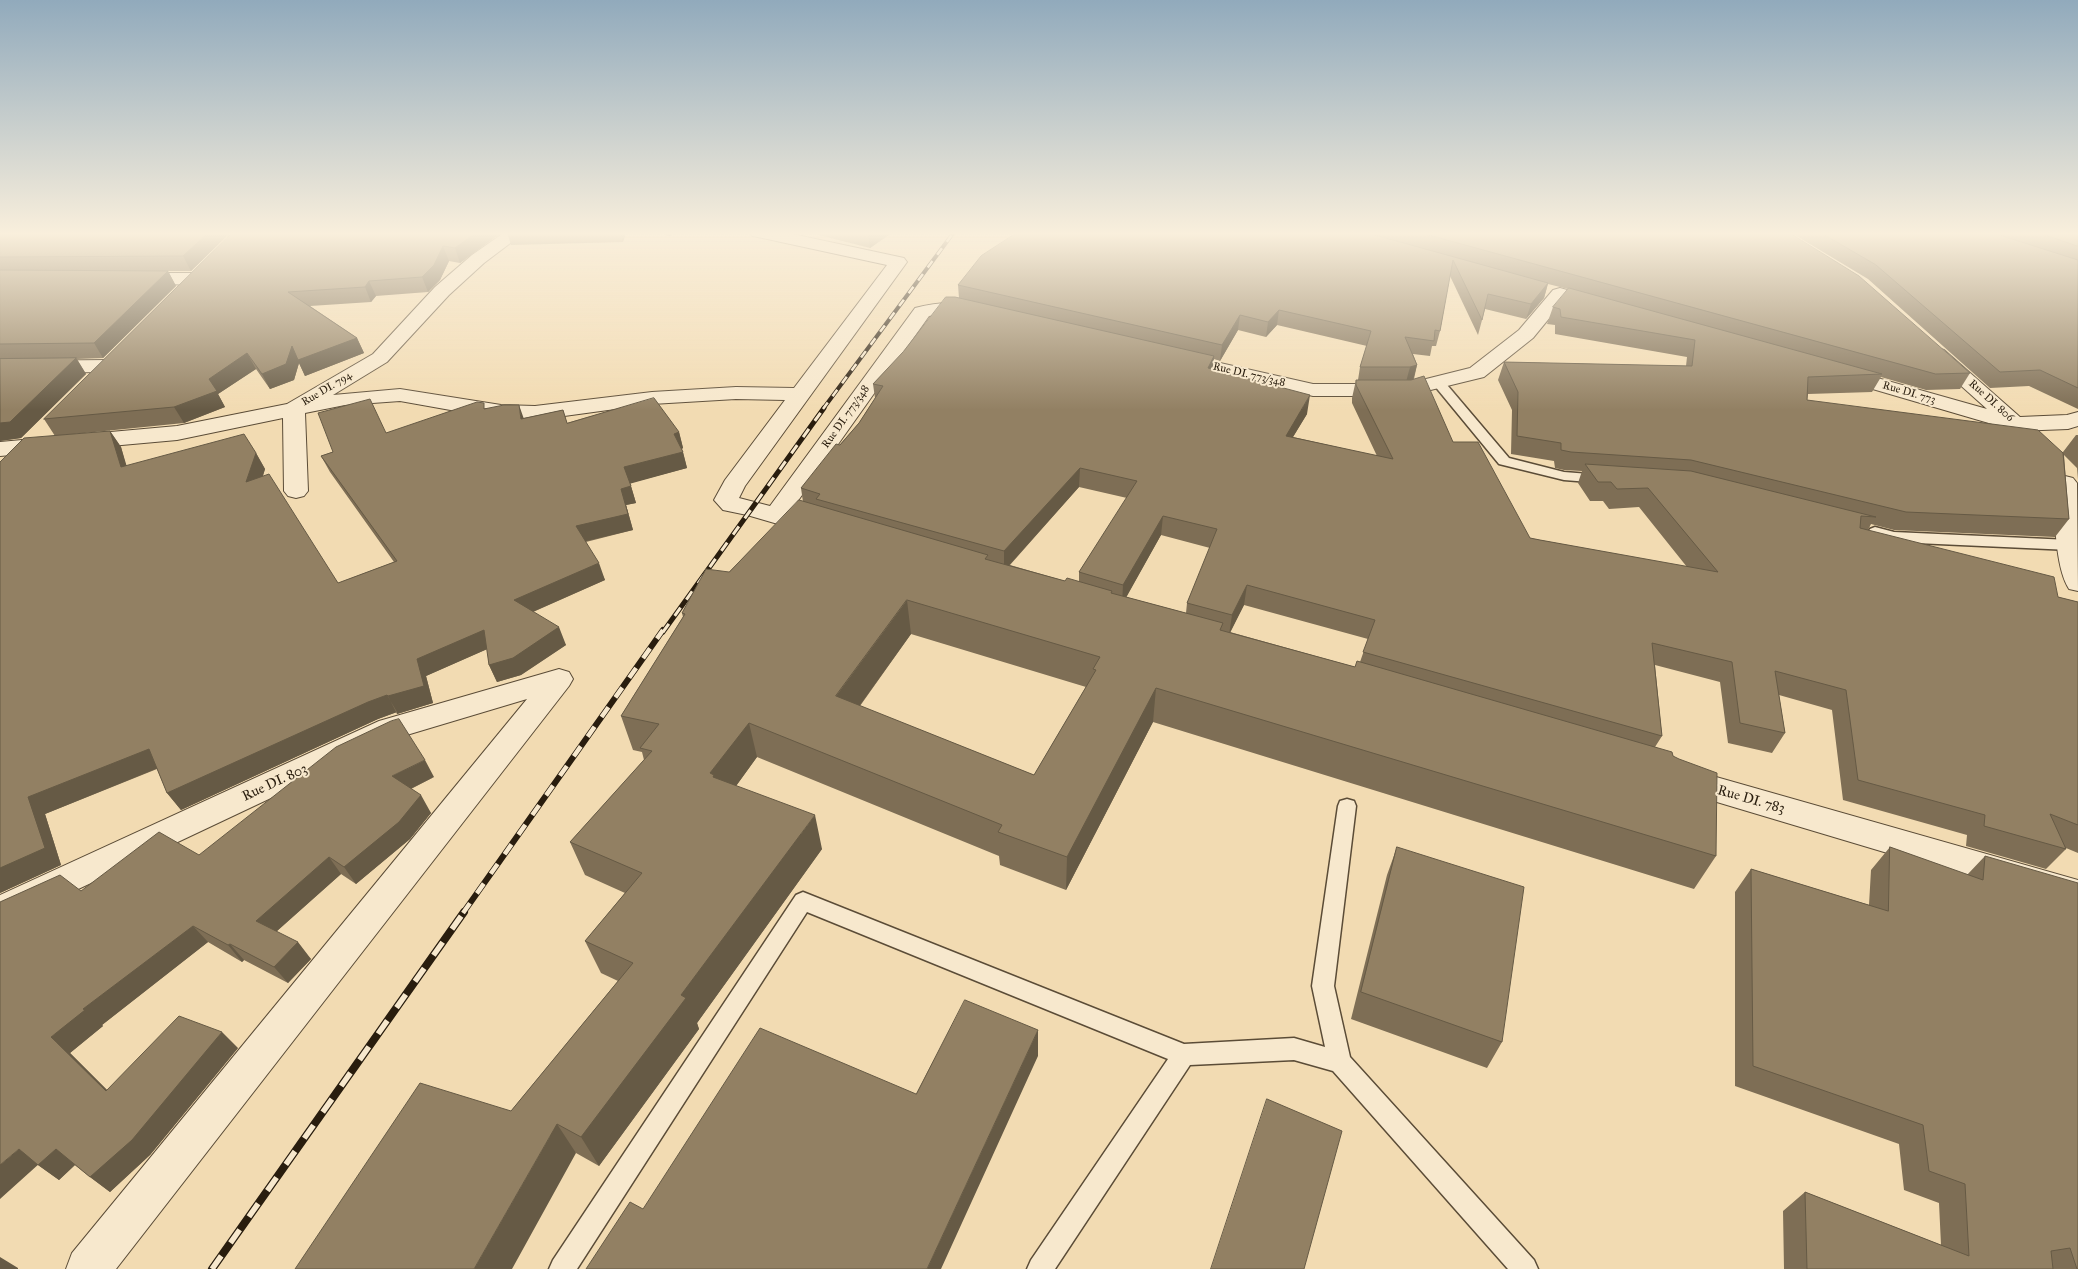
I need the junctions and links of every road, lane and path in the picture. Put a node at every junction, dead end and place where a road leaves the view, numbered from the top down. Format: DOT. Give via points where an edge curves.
graph roads {
  1 [pos="184,291"];
  2 [pos="442,291"];
  3 [pos="877,291"];
  4 [pos="1560,294"];
  5 [pos="176,299"];
  6 [pos="994,316"];
  7 [pos="1919,338"];
  8 [pos="1156,354"];
  9 [pos="0,367"];
  10 [pos="1826,370"];
  11 [pos="1438,382"];
  12 [pos="88,386"];
  13 [pos="801,394"];
  14 [pos="294,409"];
  15 [pos="2078,419"];
  16 [pos="2016,424"];
  17 [pos="48,426"];
  18 [pos="2036,442"];
  19 [pos="27,446"];
  20 [pos="3,458"];
  21 [pos="2057,461"];
  22 [pos="1613,479"];
  23 [pos="296,492"];
  24 [pos="776,515"];
  25 [pos="1865,530"];
  26 [pos="843,535"];
  27 [pos="2070,545"];
  28 [pos="2078,584"];
  29 [pos="1657,772"];
  30 [pos="1347,806"];
  31 [pos="2078,895"];
  32 [pos="0,911"];
  33 [pos="1184,1055"];
  34 [pos="1340,1062"];
  35 [pos="88,1269"];
  36 [pos="562,1269"];
  37 [pos="1040,1269"];
  38 [pos="1525,1269"];
  1 -- 5 [label="street"];
  2 -- 14 [label="street, Rue DI. 794" via="380,358"];
  3 -- 13 [label="street"];
  4 -- 11 [label="street, Rue DI. 773/348" via="1526,334 1477,373"];
  6 -- 24 [label="street, Rue DI. 773/348" via="956,307 922,312"];
  7 -- 16 [label="street, Rue DI. 806"];
  8 -- 11 [label="street, Rue DI. 773/348" via="1312,390 1406,390"];
  9 -- 12 [label="street" via="116,359"];
  10 -- 16 [label="street, Rue DI. 773"];
  11 -- 22 [label="lane" via="1504,462 1564,476"];
  13 -- 14 [label="street" via="736,393 652,398 535,413 501,412 400,396 345,399"];
  13 -- 24 [label="street" via="733,485 726,500 732,505"];
  14 -- 19 [label="street, Rue DI. 794" via="177,433"];
  14 -- 23 [label="street"];
  15 -- 16 [label="street, Rue DI. 773"];
  16 -- 18 [label="street, Rue DI. 806"];
  17 -- 19 [label="street"];
  19 -- 20 [label="street, Rue DI. 794"];
  21 -- 27 [label="street" via="2064,468"];
  24 -- 26 [label="street"];
  25 -- 27 [label="lane" via="1894,537"];
  27 -- 28 [label="street"];
  29 -- 31 [label="street, Rue DI. 783"];
  30 -- 34 [label="lane" via="1323,986"];
  32 -- 35 [label="street, Rue DI. 803" via="390,729 559,679"];
  33 -- 34 [label="lane" via="1294,1049"];
  33 -- 36 [label="lane" via="803,901"];
  33 -- 37 [label="lane"];
  34 -- 38 [label="lane"];
}
